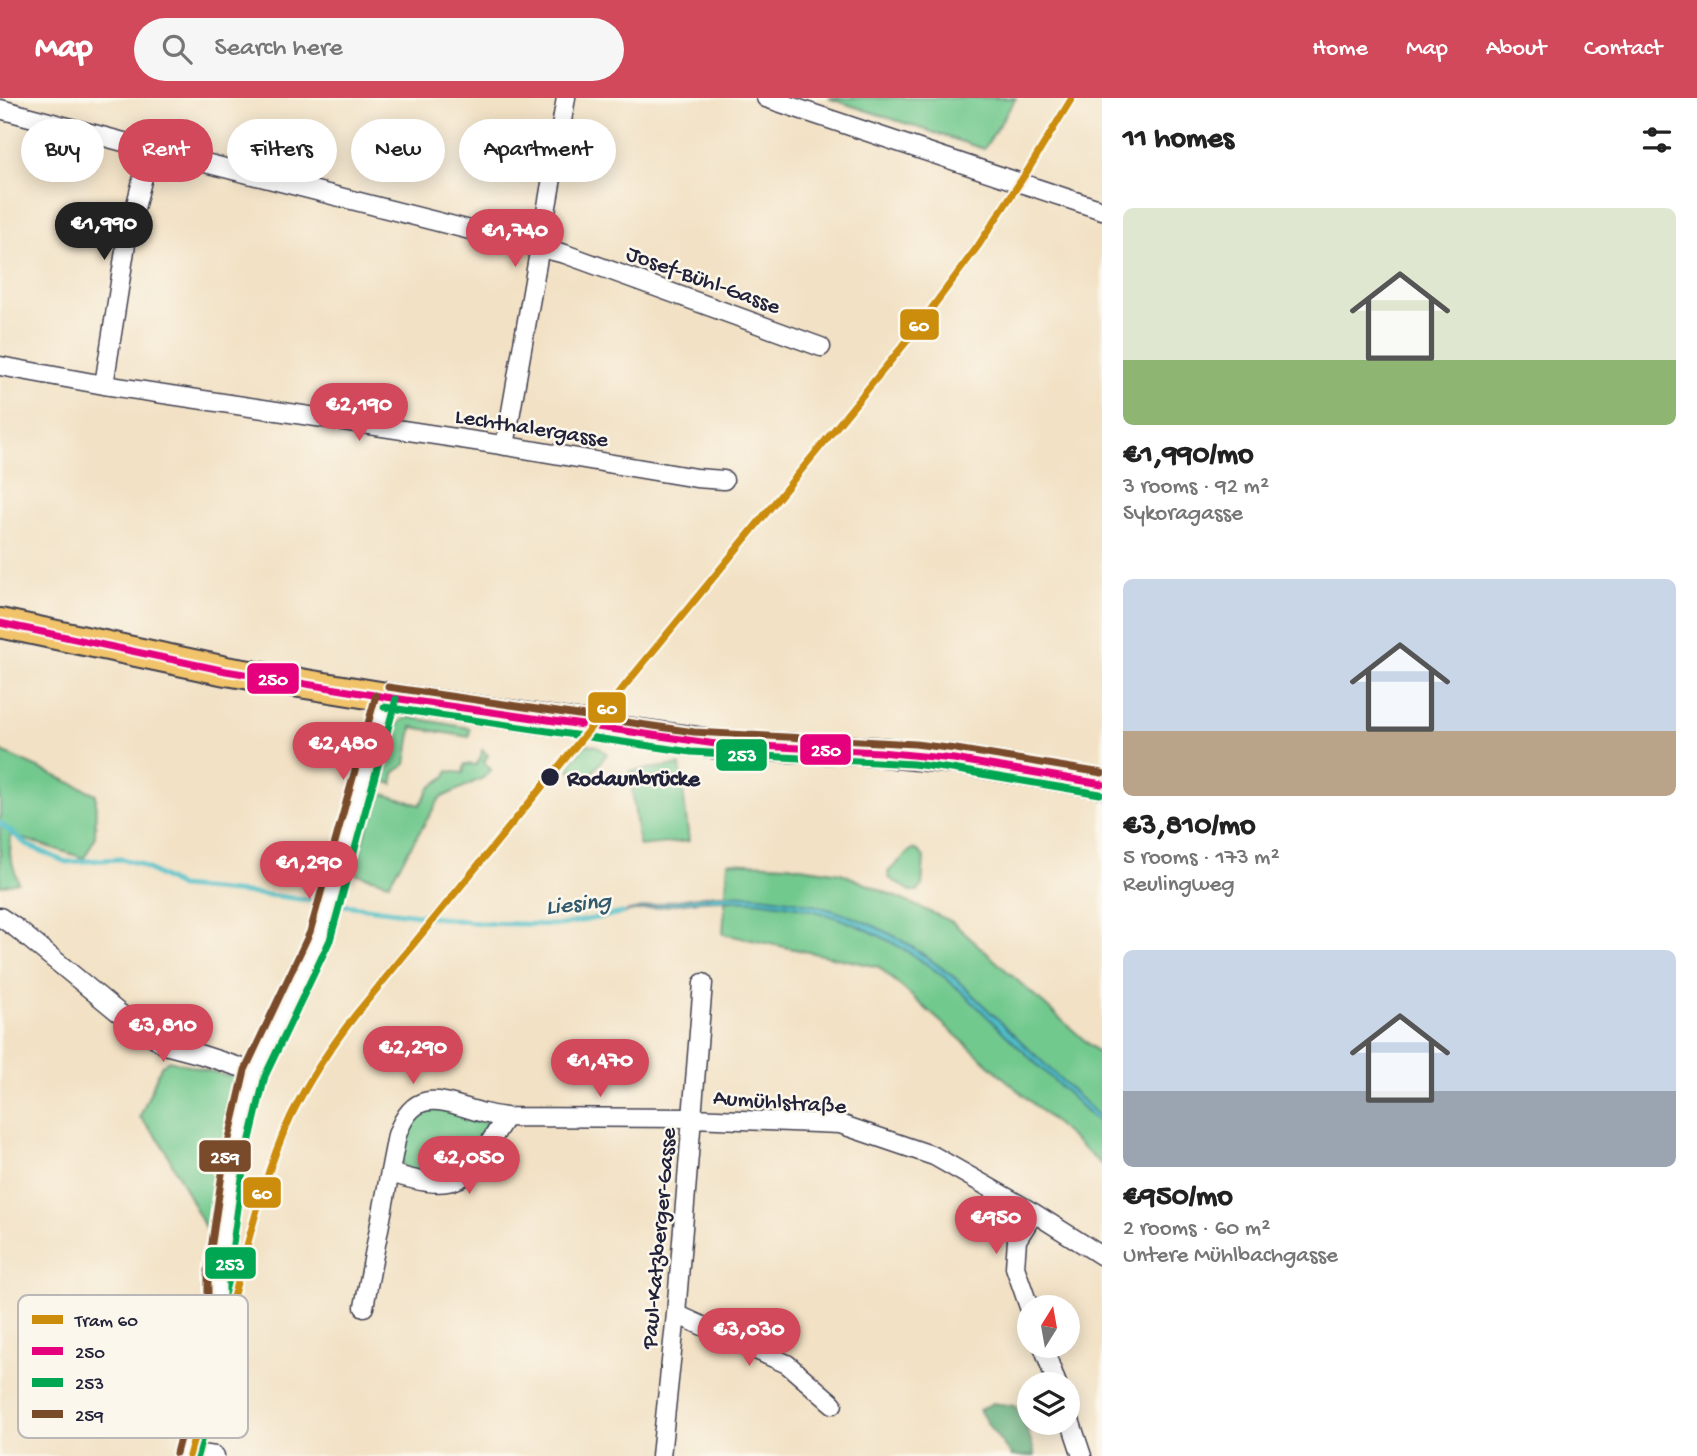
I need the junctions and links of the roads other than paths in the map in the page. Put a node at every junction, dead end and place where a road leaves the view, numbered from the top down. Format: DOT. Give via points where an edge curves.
graph roads {
  1 [pos="566,98"];
  2 [pos="766,98"];
  3 [pos="0,109"];
  4 [pos="118,140"];
  5 [pos="213,165"];
  6 [pos="142,182"];
  7 [pos="1102,210"];
  8 [pos="539,247"];
  9 [pos="821,346"];
  10 [pos="0,366"];
  11 [pos="104,385"];
  12 [pos="505,446"];
  13 [pos="724,480"];
  14 [pos="0,623"];
  15 [pos="386,697"];
  16 [pos="1102,784"];
  17 [pos="0,917"];
  18 [pos="703,983"];
  19 [pos="255,1072"];
  20 [pos="506,1117"];
  21 [pos="693,1118"];
  22 [pos="390,1173"];
  23 [pos="1034,1213"];
  24 [pos="1102,1256"];
  25 [pos="218,1295"];
  26 [pos="1025,1295"];
  27 [pos="365,1307"];
  28 [pos="676,1314"];
  29 [pos="833,1404"];
  30 [pos="1076,1435"];
  31 [pos="186,1454"];
  32 [pos="215,1456"];
  33 [pos="661,1456"];
  34 [pos="1083,1456"];
  1 -- 8 [label="street"];
  2 -- 7 [label="street"];
  3 -- 4 [label="street, Josef-Bühl-Gasse"];
  5 -- 8 [label="street, Josef-Bühl-Gasse"];
  6 -- 11 [label="street" via="126,244"];
  8 -- 9 [label="street, Josef-Bühl-Gasse"];
  8 -- 12 [label="street"];
  10 -- 11 [label="street, Lechthalergasse"];
  11 -- 12 [label="street, Lechthalergasse"];
  12 -- 13 [label="street, Lechthalergasse"];
  14 -- 15 [label="main road" via="226,671"];
  15 -- 16 [label="main road" via="693,742 914,754"];
  15 -- 19 [label="street" via="320,936"];
  17 -- 19 [label="street" via="165,1045"];
  18 -- 21 [label="street, Paul-Katzberger-Gasse"];
  19 -- 25 [label="street" via="234,1162"];
  20 -- 21 [label="street, Aumühlstraße"];
  20 -- 22 [label="street" via="474,1167 459,1179 425,1182"];
  20 -- 22 [label="street, Aumühlstraße" via="439,1100 416,1105 401,1123"];
  21 -- 23 [label="street, Aumühlstraße" via="840,1124 934,1156"];
  21 -- 28 [label="street, Paul-Katzberger-Gasse"];
  22 -- 27 [label="street, Aumühlstraße"];
  23 -- 24 [label="street, Aumühlstraße"];
  23 -- 26 [label="street" via="1017,1240 1015,1267"];
  28 -- 29 [label="street" via="788,1364"];
  28 -- 33 [label="street, Paul-Katzberger-Gasse"];
  30 -- 34 [label="street"];
  31 -- 32 [label="street"];
}
